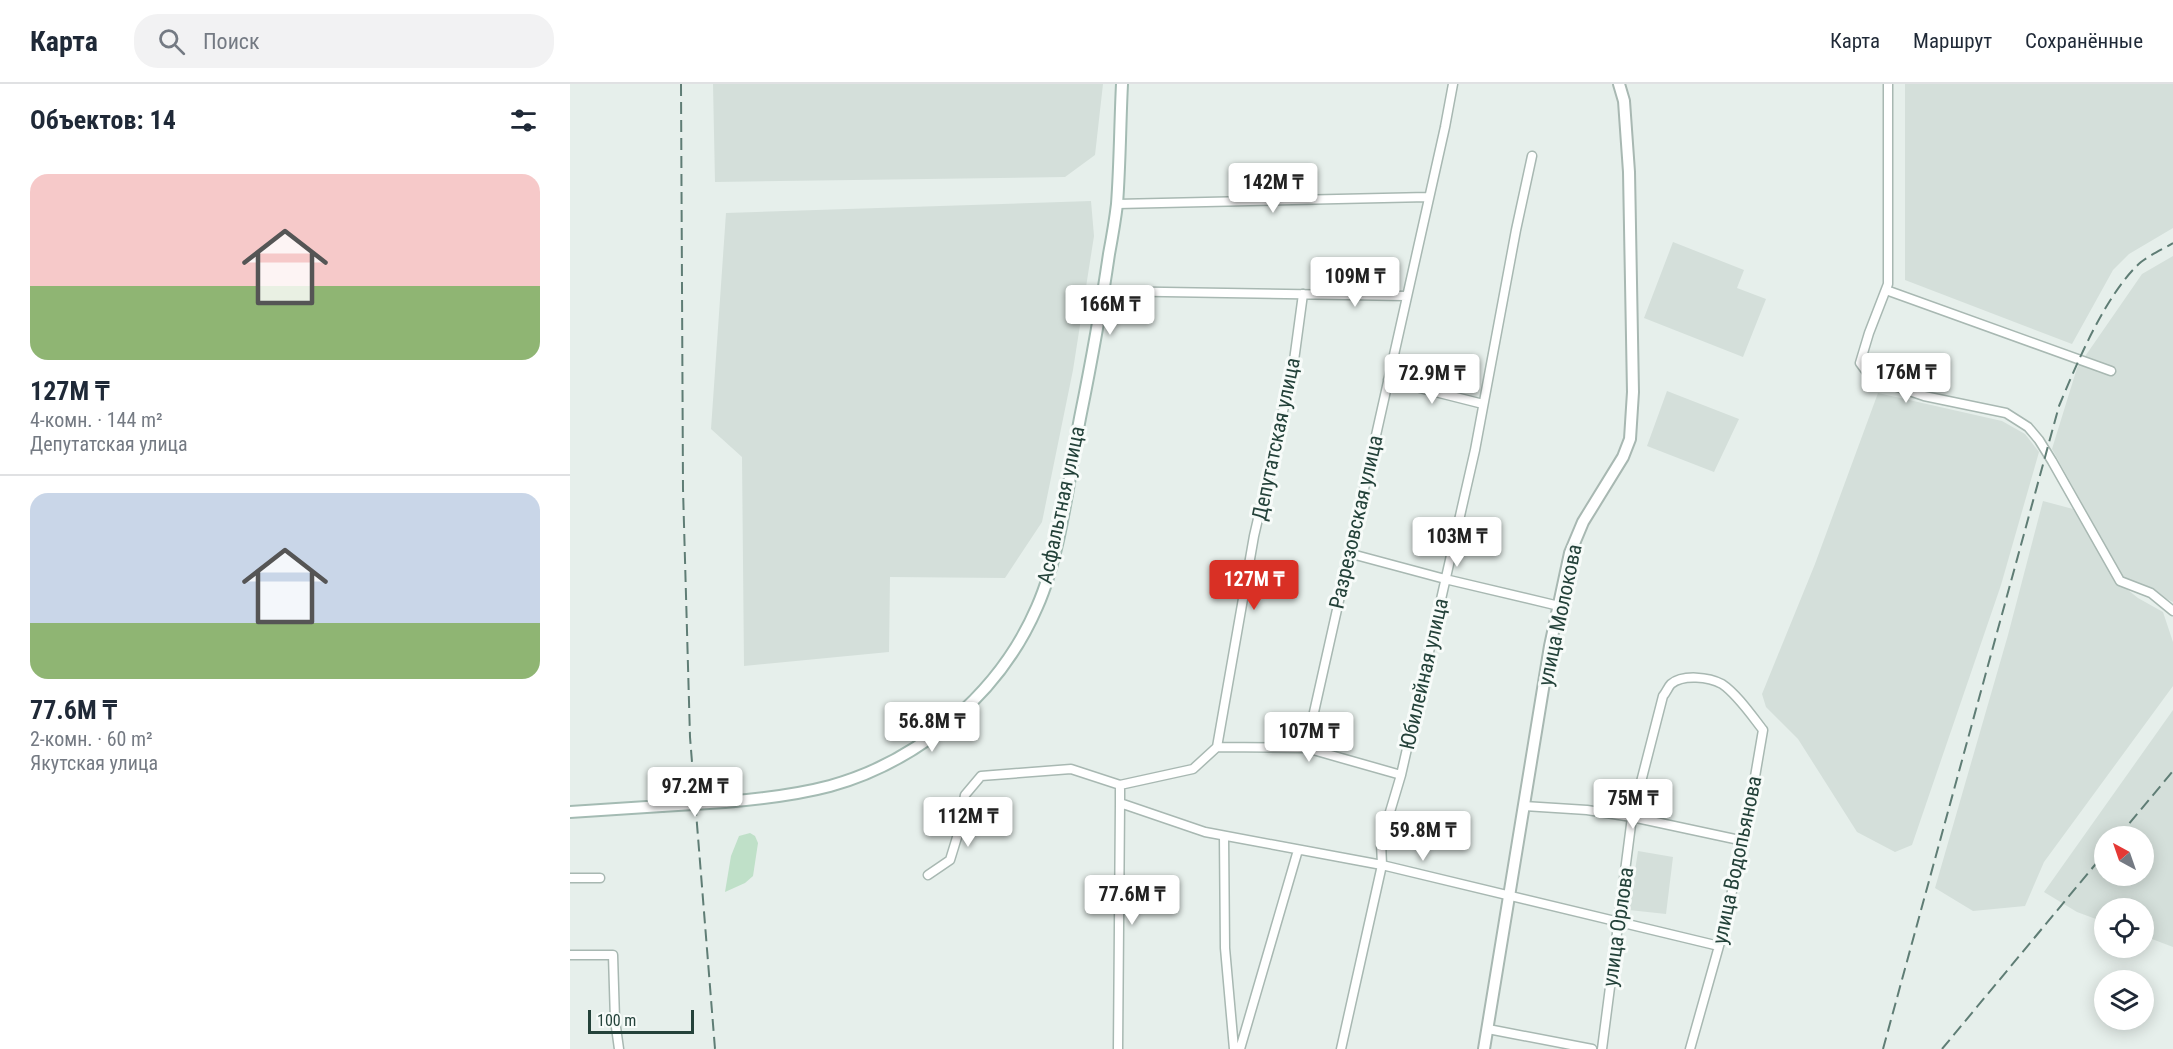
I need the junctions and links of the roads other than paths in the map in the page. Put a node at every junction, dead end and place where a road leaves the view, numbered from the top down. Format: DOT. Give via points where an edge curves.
graph roads {
  1 [pos="1122,84"];
  2 [pos="1452,84"];
  3 [pos="1619,84"];
  4 [pos="1888,84"];
  5 [pos="1532,156"];
  6 [pos="1428,197"];
  7 [pos="1117,204"];
  8 [pos="1886,290"];
  9 [pos="1104,291"];
  10 [pos="1303,294"];
  11 [pos="1407,296"];
  12 [pos="2111,371"];
  13 [pos="1388,380"];
  14 [pos="1484,404"];
  15 [pos="1348,553"];
  16 [pos="1445,579"];
  17 [pos="1559,606"];
  18 [pos="2173,611"];
  19 [pos="1722,684"];
  20 [pos="1217,747"];
  21 [pos="1306,748"];
  22 [pos="1401,775"];
  23 [pos="1120,785"];
  24 [pos="1120,803"];
  25 [pos="1524,806"];
  26 [pos="570,812"];
  27 [pos="1632,817"];
  28 [pos="1224,836"];
  29 [pos="1744,841"];
  30 [pos="1298,850"];
  31 [pos="1382,865"];
  32 [pos="928,875"];
  33 [pos="570,878"];
  34 [pos="600,878"];
  35 [pos="1509,896"];
  36 [pos="1620,922"];
  37 [pos="1719,946"];
  38 [pos="570,955"];
  39 [pos="1488,1029"];
  40 [pos="619,1049"];
  41 [pos="1118,1049"];
  42 [pos="1234,1049"];
  43 [pos="1240,1049"];
  44 [pos="1341,1049"];
  45 [pos="1484,1049"];
  46 [pos="1592,1049"];
  47 [pos="1602,1049"];
  48 [pos="1690,1049"];
  1 -- 7 [label="main road, Асфальтная улица"];
  2 -- 6 [label="street, Разрезовская улица"];
  3 -- 17 [label="main road, улица Молокова" via="1628,150 1633,415 1630,439 1614,476 1582,522 1570,553"];
  4 -- 8 [label="street"];
  5 -- 14 [label="street, Юбилейная улица"];
  6 -- 7 [label="street"];
  6 -- 11 [label="street, Разрезовская улица"];
  7 -- 9 [label="main road, Асфальтная улица"];
  8 -- 12 [label="street"];
  8 -- 18 [label="street" via="1860,363 1871,378 1924,396 2006,413 2028,427 2052,461 2120,580 2151,593"];
  9 -- 10 [label="street"];
  9 -- 26 [label="main road, Асфальтная улица, bridge" via="1055,551 1038,606 1005,664 968,707 887,764 794,795"];
  10 -- 11 [label="street"];
  10 -- 20 [label="street, Депутатская улица" via="1293,368 1254,536"];
  11 -- 13 [label="street, Разрезовская улица"];
  13 -- 14 [label="street"];
  13 -- 15 [label="street, Разрезовская улица"];
  14 -- 16 [label="street, Юбилейная улица"];
  15 -- 16 [label="street"];
  15 -- 21 [label="street, Разрезовская улица"];
  16 -- 17 [label="street"];
  16 -- 22 [label="street, Юбилейная улица"];
  17 -- 25 [label="main road, улица Молокова"];
  19 -- 27 [label="street, улица Орлова" via="1688,678 1672,684 1663,696"];
  19 -- 29 [label="street, улица Водопьянова" via="1763,730"];
  20 -- 21 [label="street"];
  20 -- 23 [label="street" via="1193,769"];
  21 -- 22 [label="street"];
  22 -- 31 [label="street, Юбилейная улица" via="1380,842"];
  23 -- 24 [label="street"];
  23 -- 32 [label="street" via="1071,769 981,776 965,795 950,860"];
  24 -- 28 [label="street"];
  24 -- 41 [label="street"];
  25 -- 27 [label="street"];
  25 -- 35 [label="main road, улица Молокова"];
  27 -- 29 [label="street"];
  27 -- 36 [label="street, улица Орлова"];
  28 -- 30 [label="street"];
  28 -- 42 [label="street" via="1225,948"];
  29 -- 37 [label="street, улица Водопьянова"];
  30 -- 31 [label="street"];
  30 -- 43 [label="street"];
  31 -- 35 [label="street"];
  31 -- 44 [label="street, Юбилейная улица"];
  33 -- 34 [label="street"];
  35 -- 36 [label="street"];
  35 -- 39 [label="main road, улица Молокова"];
  36 -- 37 [label="street"];
  36 -- 47 [label="street, улица Орлова"];
  37 -- 48 [label="street, улица Водопьянова"];
  38 -- 40 [label="street" via="613,955"];
  39 -- 45 [label="main road, улица Молокова"];
  39 -- 46 [label="street"];
}
